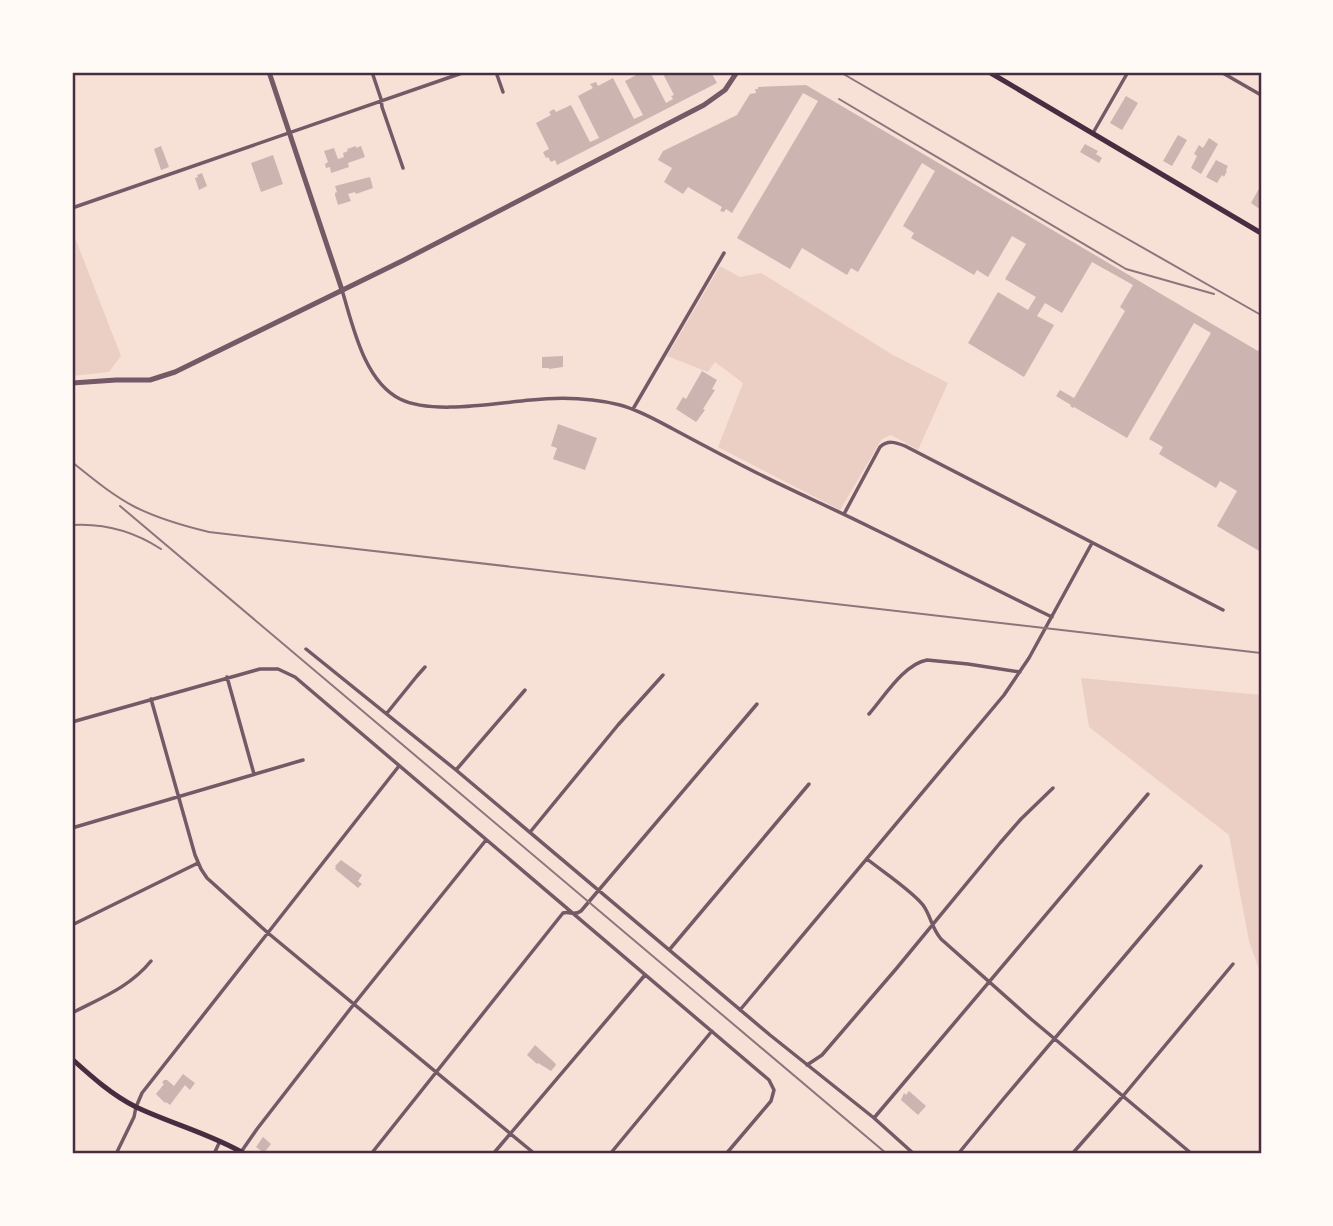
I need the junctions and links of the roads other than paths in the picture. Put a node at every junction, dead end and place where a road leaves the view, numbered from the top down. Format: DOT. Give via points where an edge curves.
graph roads {
  1 [pos="269,72"];
  2 [pos="372,72"];
  3 [pos="465,72"];
  4 [pos="496,72"];
  5 [pos="737,72"];
  6 [pos="988,72"];
  7 [pos="1128,72"];
  8 [pos="1221,72"];
  9 [pos="503,92"];
  10 [pos="1261,95"];
  11 [pos="382,101"];
  12 [pos="290,133"];
  13 [pos="1093,133"];
  14 [pos="403,168"];
  15 [pos="72,208"];
  16 [pos="1261,233"];
  17 [pos="724,253"];
  18 [pos="342,290"];
  19 [pos="72,383"];
  20 [pos="633,409"];
  21 [pos="844,514"];
  22 [pos="1092,542"];
  23 [pos="1223,610"];
  24 [pos="1052,617"];
  25 [pos="306,649"];
  26 [pos="425,667"];
  27 [pos="1020,672"];
  28 [pos="663,675"];
  29 [pos="227,677"];
  30 [pos="525,690"];
  31 [pos="151,699"];
  32 [pos="757,704"];
  33 [pos="387,713"];
  34 [pos="869,714"];
  35 [pos="72,722"];
  36 [pos="303,761"];
  37 [pos="399,766"];
  38 [pos="456,770"];
  39 [pos="254,774"];
  40 [pos="809,784"];
  41 [pos="1054,789"];
  42 [pos="1148,794"];
  43 [pos="178,796"];
  44 [pos="72,828"];
  45 [pos="531,831"];
  46 [pos="486,840"];
  47 [pos="867,859"];
  48 [pos="198,863"];
  49 [pos="1201,866"];
  50 [pos="599,889"];
  51 [pos="574,914"];
  52 [pos="72,925"];
  53 [pos="931,926"];
  54 [pos="268,933"];
  55 [pos="670,950"];
  56 [pos="151,961"];
  57 [pos="1233,964"];
  58 [pos="645,975"];
  59 [pos="989,982"];
  60 [pos="354,1004"];
  61 [pos="740,1010"];
  62 [pos="72,1013"];
  63 [pos="712,1031"];
  64 [pos="1055,1039"];
  65 [pos="72,1059"];
  66 [pos="807,1065"];
  67 [pos="436,1073"];
  68 [pos="1123,1096"];
  69 [pos="136,1107"];
  70 [pos="874,1118"];
  71 [pos="510,1134"];
  72 [pos="220,1141"];
  73 [pos="243,1153"];
  74 [pos="116,1154"];
  75 [pos="214,1154"];
  76 [pos="371,1154"];
  77 [pos="493,1154"];
  78 [pos="535,1154"];
  79 [pos="610,1154"];
  80 [pos="726,1154"];
  81 [pos="914,1154"];
  82 [pos="958,1154"];
  83 [pos="1072,1154"];
  84 [pos="1190,1154"];
  1 -- 12 [label="street"];
  2 -- 11 [label="street"];
  3 -- 11 [label="street"];
  4 -- 9 [label="street"];
  5 -- 18 [label="street" via="726,90 704,105"];
  6 -- 13 [label="main road"];
  7 -- 13 [label="street"];
  8 -- 10 [label="street"];
  11 -- 12 [label="street"];
  11 -- 14 [label="street"];
  12 -- 15 [label="street"];
  12 -- 18 [label="street"];
  13 -- 16 [label="main road"];
  17 -- 20 [label="street"];
  18 -- 19 [label="street" via="164,377"];
  18 -- 20 [label="street" via="375,379 408,402 429,407 549,398 607,402"];
  20 -- 21 [label="street"];
  21 -- 22 [label="street" via="880,447 894,442"];
  21 -- 24 [label="street"];
  22 -- 23 [label="street"];
  22 -- 24 [label="street"];
  24 -- 27 [label="street"];
  25 -- 33 [label="street"];
  26 -- 33 [label="street"];
  27 -- 34 [label="street" via="920,661 908,668"];
  27 -- 47 [label="street"];
  28 -- 45 [label="street"];
  29 -- 31 [label="street"];
  29 -- 37 [label="street" via="260,668 285,671"];
  29 -- 39 [label="street"];
  30 -- 38 [label="street"];
  31 -- 35 [label="street"];
  31 -- 43 [label="street"];
  32 -- 50 [label="street"];
  33 -- 38 [label="street"];
  36 -- 39 [label="street"];
  37 -- 46 [label="street"];
  37 -- 54 [label="street"];
  38 -- 45 [label="street"];
  39 -- 43 [label="street"];
  40 -- 55 [label="street"];
  41 -- 53 [label="street" via="1021,819"];
  42 -- 59 [label="street"];
  43 -- 44 [label="street"];
  43 -- 48 [label="street"];
  45 -- 50 [label="street"];
  46 -- 51 [label="street"];
  46 -- 60 [label="street"];
  47 -- 53 [label="street" via="918,900"];
  47 -- 61 [label="street"];
  48 -- 52 [label="street"];
  48 -- 54 [label="street" via="214,885"];
  49 -- 64 [label="street"];
  50 -- 51 [label="street"];
  50 -- 55 [label="street"];
  51 -- 58 [label="street"];
  51 -- 67 [label="street" via="563,913"];
  53 -- 59 [label="street"];
  53 -- 66 [label="street" via="822,1055"];
  54 -- 60 [label="street"];
  54 -- 69 [label="street" via="142,1093"];
  55 -- 61 [label="street"];
  56 -- 62 [label="street" via="124,987"];
  57 -- 68 [label="street"];
  58 -- 63 [label="street"];
  58 -- 71 [label="street"];
  59 -- 64 [label="street"];
  59 -- 70 [label="street"];
  60 -- 67 [label="street"];
  60 -- 73 [label="street"];
  61 -- 66 [label="street"];
  63 -- 79 [label="street"];
  63 -- 80 [label="street" via="769,1080 774,1090"];
  64 -- 68 [label="street"];
  64 -- 82 [label="street"];
  65 -- 69 [label="main road"];
  66 -- 70 [label="street"];
  67 -- 71 [label="street"];
  67 -- 76 [label="street"];
  68 -- 83 [label="street"];
  68 -- 84 [label="street"];
  69 -- 72 [label="main road"];
  69 -- 74 [label="street"];
  70 -- 81 [label="street"];
  71 -- 77 [label="street"];
  71 -- 78 [label="street"];
  72 -- 73 [label="main road"];
  72 -- 75 [label="street"];
}
